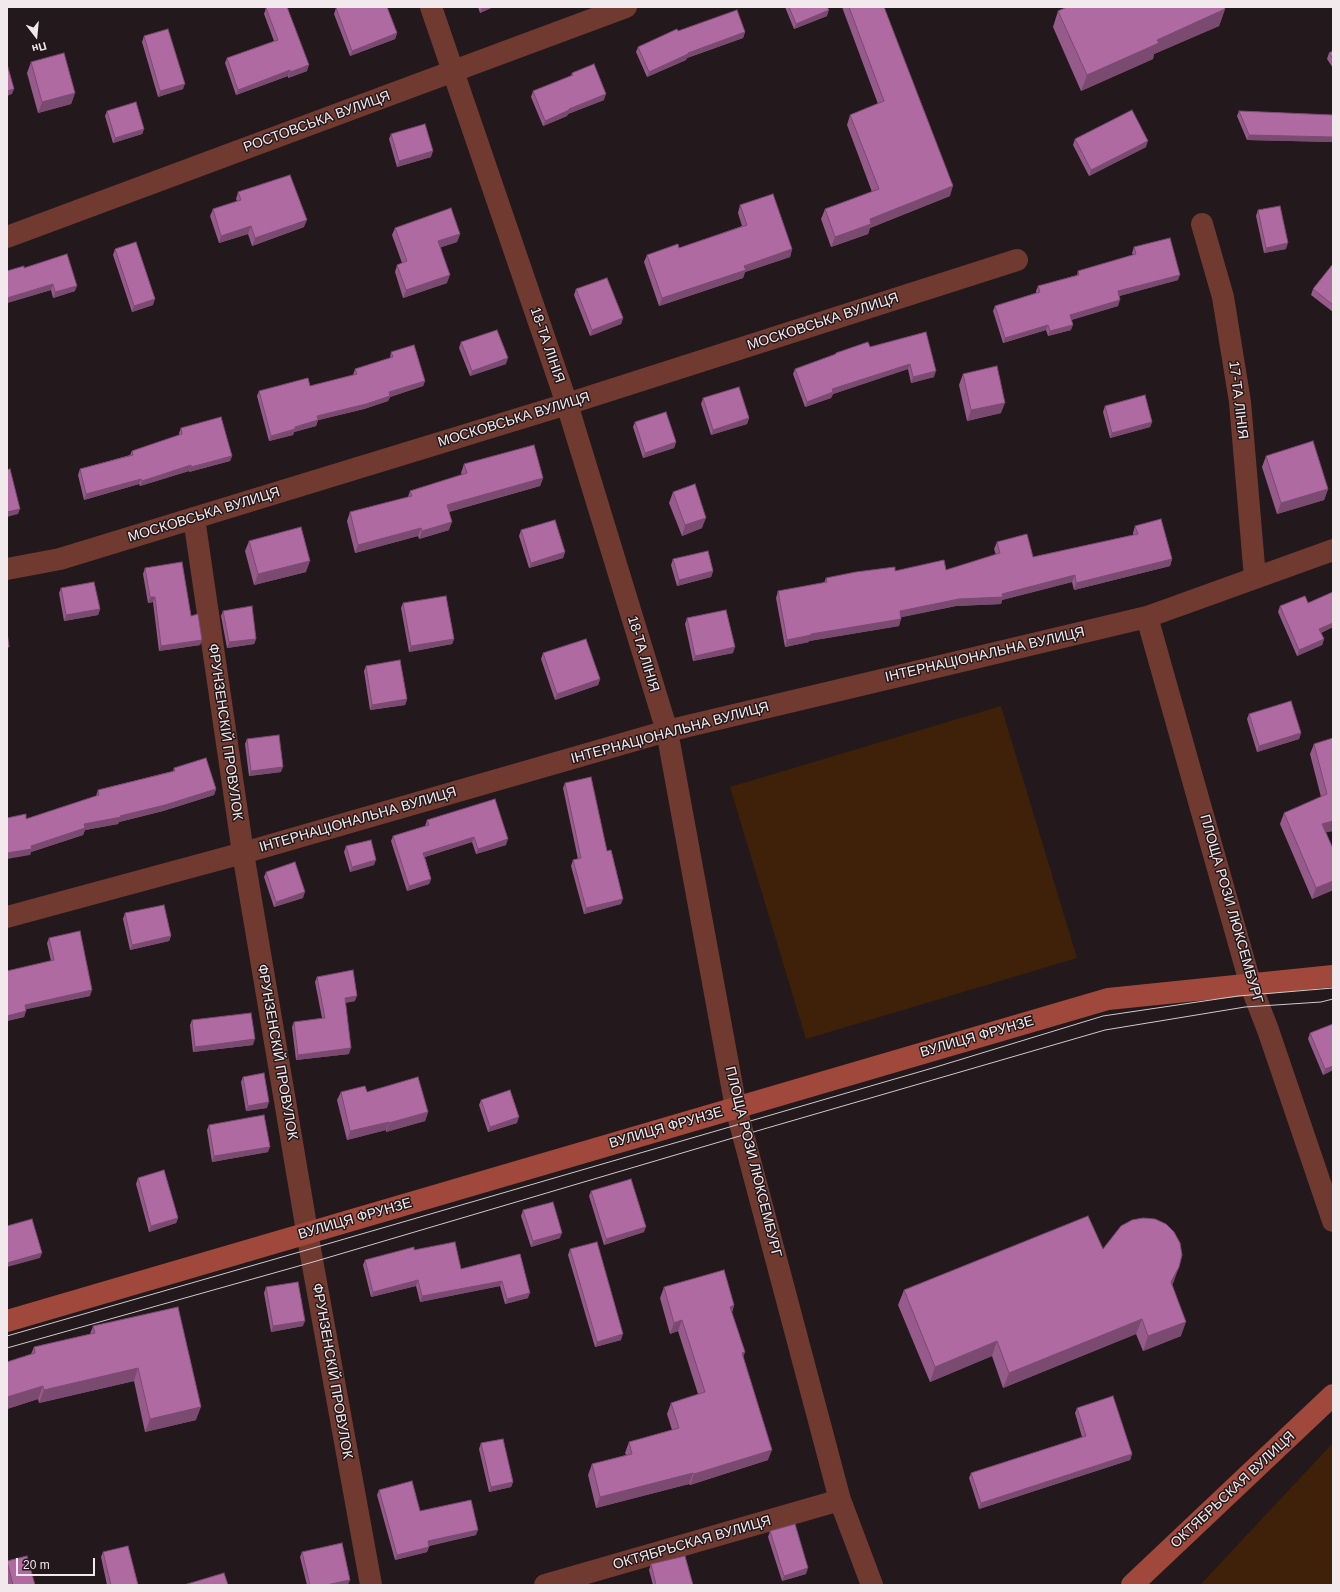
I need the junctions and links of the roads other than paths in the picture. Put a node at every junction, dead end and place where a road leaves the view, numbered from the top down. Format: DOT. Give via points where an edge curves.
graph roads {
  1 [pos="431,7"];
  2 [pos="626,7"];
  3 [pos="453,71"];
  4 [pos="1202,224"];
  5 [pos="7,236"];
  6 [pos="1017,260"];
  7 [pos="567,404"];
  8 [pos="194,518"];
  9 [pos="1333,550"];
  10 [pos="7,569"];
  11 [pos="1255,578"];
  12 [pos="1147,617"];
  13 [pos="667,731"];
  14 [pos="242,853"];
  15 [pos="7,917"];
  16 [pos="1333,976"];
  17 [pos="1251,986"];
  18 [pos="736,1108"];
  19 [pos="1333,1221"];
  20 [pos="308,1233"];
  21 [pos="7,1321"];
  22 [pos="1333,1395"];
  23 [pos="840,1500"];
  24 [pos="370,1585"];
  25 [pos="545,1585"];
  26 [pos="872,1585"];
  27 [pos="1132,1585"];
  1 -- 3 [label="street, 18-ТА ЛІНІЯ"];
  2 -- 3 [label="street, РОСТОВСЬКА ВУЛИЦЯ"];
  3 -- 5 [label="street, РОСТОВСЬКА ВУЛИЦЯ"];
  3 -- 7 [label="street, 18-ТА ЛІНІЯ"];
  4 -- 11 [label="street, 17-ТА ЛІНІЯ" via="1223,297 1240,402"];
  6 -- 7 [label="street, МОСКОВСЬКА ВУЛИЦЯ"];
  7 -- 8 [label="street, МОСКОВСЬКА ВУЛИЦЯ"];
  7 -- 13 [label="street, 18-ТА ЛІНІЯ"];
  8 -- 10 [label="street, МОСКОВСЬКА ВУЛИЦЯ" via="60,559"];
  8 -- 14 [label="street, ФРУНЗЕНСКІЙ ПРОВУЛОК"];
  9 -- 11 [label="street, ІНТЕРНАЦІОНАЛЬНА ВУЛИЦЯ"];
  11 -- 12 [label="street, ІНТЕРНАЦІОНАЛЬНА ВУЛИЦЯ"];
  12 -- 13 [label="street, ІНТЕРНАЦІОНАЛЬНА ВУЛИЦЯ"];
  12 -- 17 [label="street, ПЛОЩА РОЗИ ЛЮКСЕМБУРГ"];
  13 -- 14 [label="street, ІНТЕРНАЦІОНАЛЬНА ВУЛИЦЯ"];
  13 -- 18 [label="street, ПЛОЩА РОЗИ ЛЮКСЕМБУРГ"];
  14 -- 15 [label="street, ІНТЕРНАЦІОНАЛЬНА ВУЛИЦЯ"];
  14 -- 20 [label="street, ФРУНЗЕНСКІЙ ПРОВУЛОК"];
  16 -- 17 [label="street, ВУЛИЦЯ ФРУНЗЕ"];
  17 -- 18 [label="street, ВУЛИЦЯ ФРУНЗЕ" via="1108,999"];
  17 -- 19 [label="street, ПЛОЩА РОЗИ ЛЮКСЕМБУРГ"];
  18 -- 20 [label="street, ВУЛИЦЯ ФРУНЗЕ"];
  18 -- 23 [label="street, ПЛОЩА РОЗИ ЛЮКСЕМБУРГ"];
  20 -- 21 [label="street, ВУЛИЦЯ ФРУНЗЕ"];
  20 -- 24 [label="street, ФРУНЗЕНСКІЙ ПРОВУЛОК"];
  22 -- 27 [label="street, ОКТЯБРЬСКАЯ ВУЛИЦЯ"];
  23 -- 25 [label="street, ОКТЯБРЬСКАЯ ВУЛИЦЯ"];
  23 -- 26 [label="street, ПЛОЩА РОЗИ ЛЮКСЕМБУРГ"];
}
